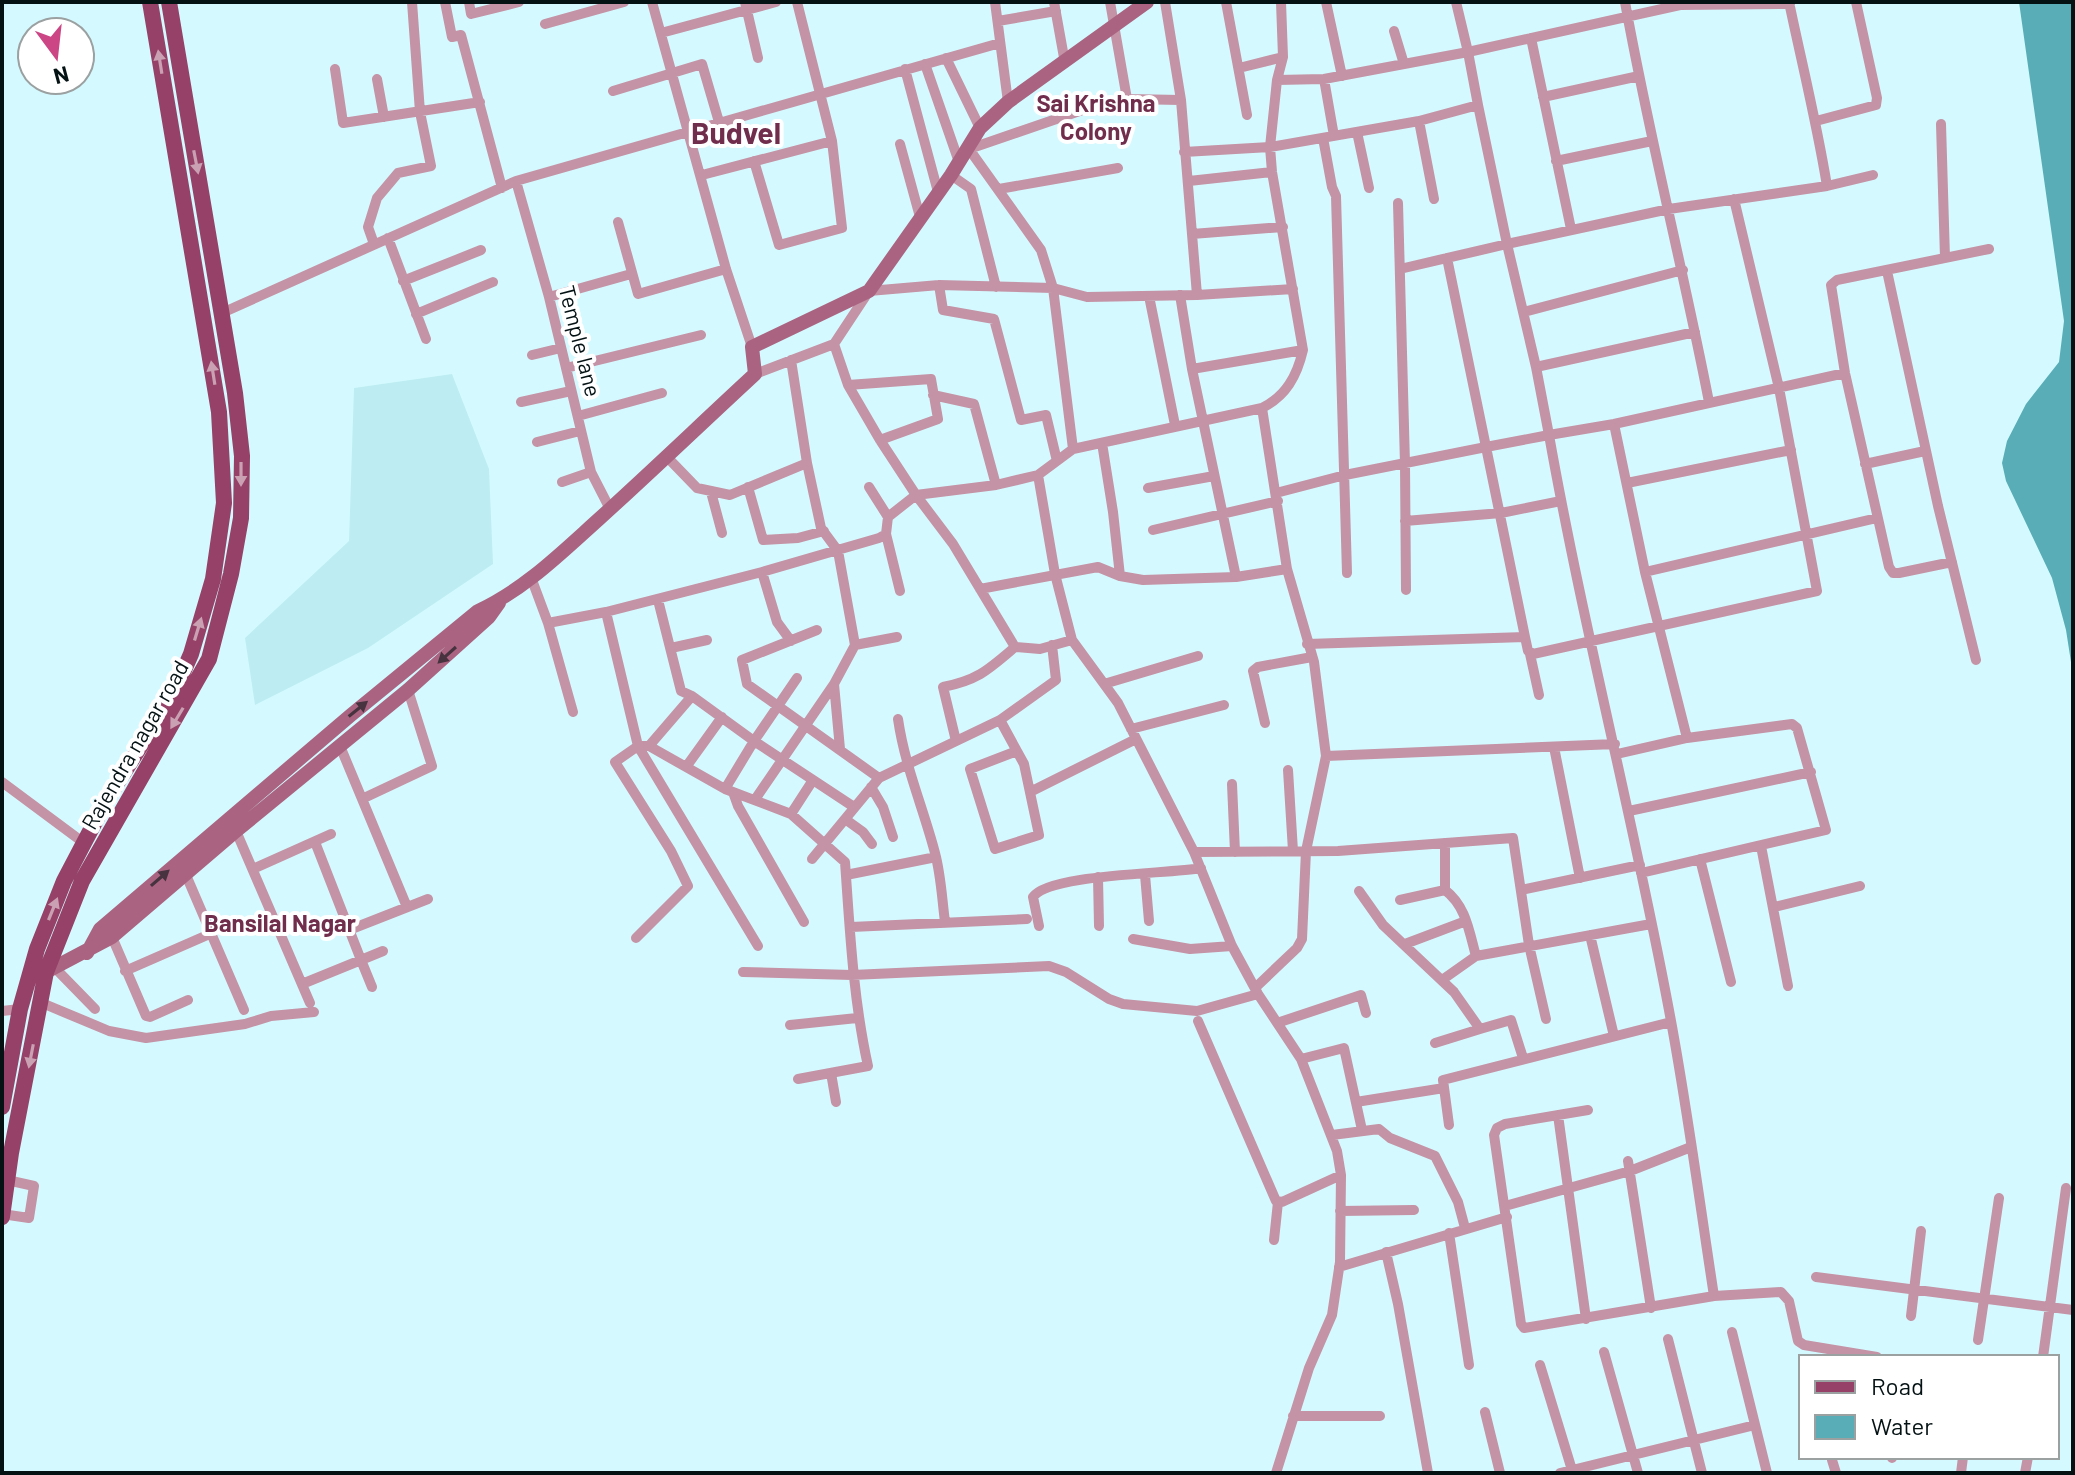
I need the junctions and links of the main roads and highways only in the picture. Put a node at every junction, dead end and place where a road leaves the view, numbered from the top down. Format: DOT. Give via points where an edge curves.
graph roads {
  1 [pos="150,2"];
  2 [pos="169,2"];
  3 [pos="184,98"];
  4 [pos="166,101"];
  5 [pos="2,1107"];
  6 [pos="2,1215"];
  4 -- 1 [label="main road, Rajendra nagar road, one-way"];
  2 -- 3 [label="main road, Rajendra nagar road"];
  3 -- 4 [label="main road"];
  3 -- 6 [label="main road, Rajendra nagar road, one-way" via="235,393 241,518 209,659 82,881 51,970"];
  5 -- 4 [label="main road, Rajendra nagar road, one-way" via="26,982 64,881 107,799 173,695 213,579 224,503 219,412"];
}
